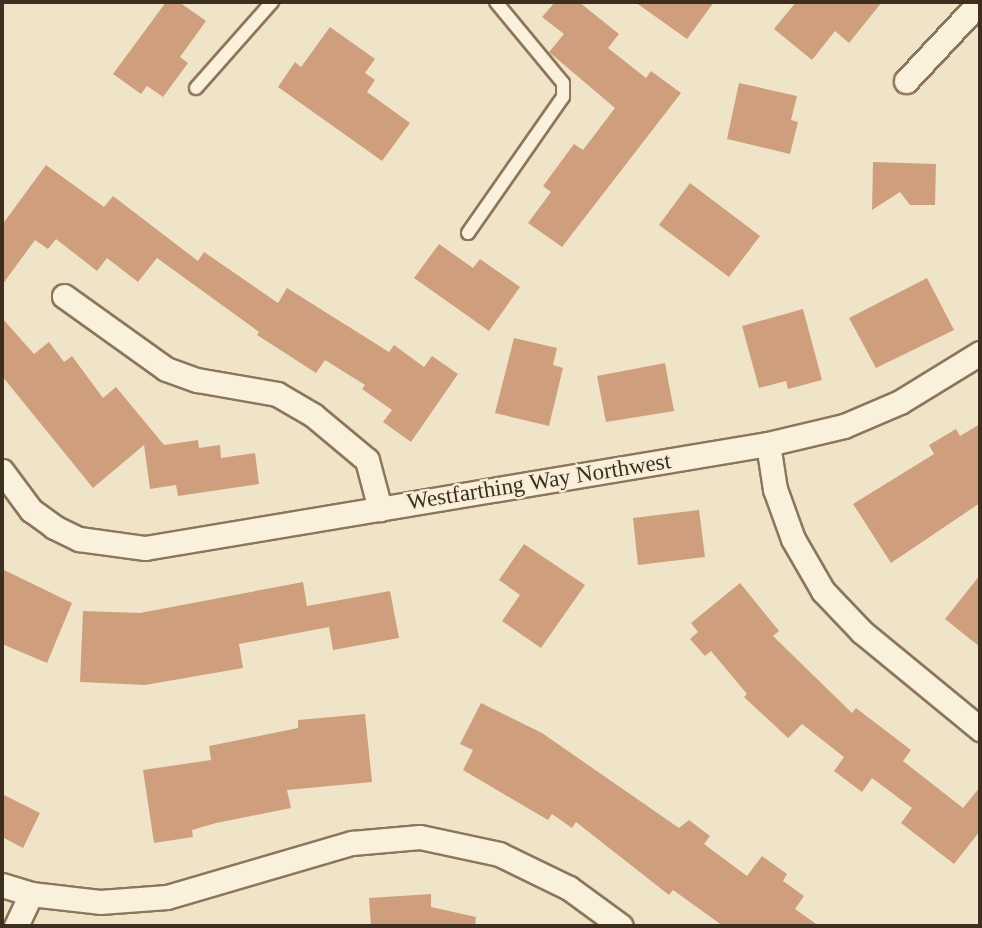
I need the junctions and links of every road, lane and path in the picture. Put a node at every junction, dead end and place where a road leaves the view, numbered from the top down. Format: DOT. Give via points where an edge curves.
graph roads {
  1 [pos="272,2"];
  2 [pos="496,2"];
  3 [pos="980,2"];
  4 [pos="906,81"];
  5 [pos="196,88"];
  6 [pos="468,233"];
  7 [pos="64,296"];
  8 [pos="980,353"];
  9 [pos="768,444"];
  10 [pos="2,471"];
  11 [pos="380,509"];
  12 [pos="980,729"];
  13 [pos="2,885"];
  14 [pos="31,894"];
  15 [pos="16,926"];
  16 [pos="621,926"];
  1 -- 5 [label="lane"];
  2 -- 6 [label="lane" via="563,83 564,97"];
  3 -- 4 [label="street"];
  7 -- 11 [label="street" via="166,369 197,380 277,394 313,415 367,460"];
  8 -- 9 [label="street, Westfarthing Way Northwest" via="900,402 844,426"];
  9 -- 11 [label="street, Westfarthing Way Northwest"];
  9 -- 12 [label="street" via="775,489 793,539 822,591 862,632"];
  10 -- 11 [label="street, Westfarthing Way Northwest" via="31,510 79,539 145,548"];
  13 -- 14 [label="street"];
  14 -- 15 [label="street"];
  14 -- 16 [label="street" via="100,902 167,897 352,843 420,836 499,854 569,888"];
}
